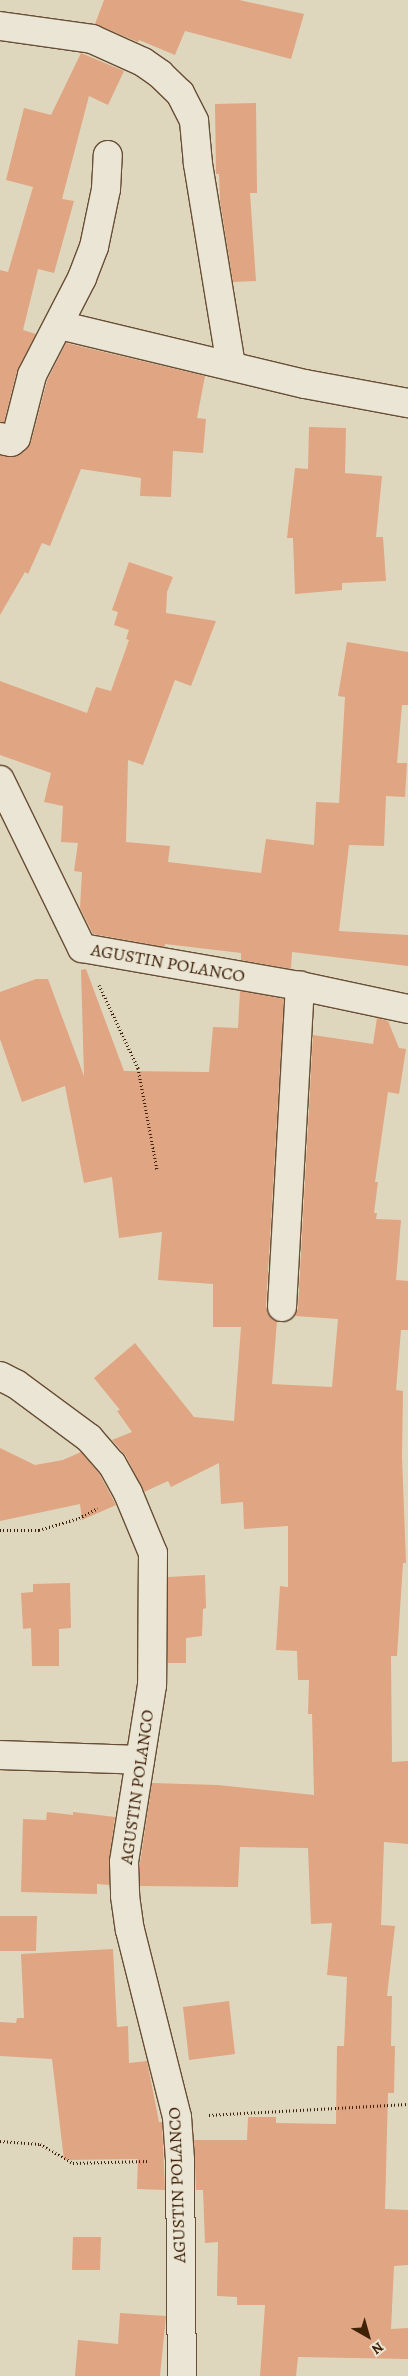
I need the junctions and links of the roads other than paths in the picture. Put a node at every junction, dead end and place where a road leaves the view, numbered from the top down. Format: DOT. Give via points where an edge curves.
graph roads {
  1 [pos="0,26"];
  2 [pos="108,155"];
  3 [pos="59,325"];
  4 [pos="231,365"];
  5 [pos="408,403"];
  6 [pos="0,437"];
  7 [pos="0,780"];
  8 [pos="300,986"];
  9 [pos="408,1009"];
  10 [pos="282,1307"];
  11 [pos="0,1376"];
  12 [pos="0,1756"];
  13 [pos="140,1760"];
  14 [pos="182,2376"];
  1 -- 4 [label="street" via="92,39 143,62 180,93 194,121"];
  2 -- 3 [label="street" via="106,189 94,247"];
  3 -- 4 [label="street"];
  3 -- 6 [label="street" via="32,375 16,438 6,442"];
  4 -- 5 [label="street" via="305,384"];
  7 -- 8 [label="street, AGUSTIN POLANCO" via="82,948"];
  8 -- 9 [label="street, AGUSTIN POLANCO"];
  8 -- 10 [label="street"];
  11 -- 13 [label="street, AGUSTIN POLANCO" via="16,1384 89,1438 112,1464 153,1553 152,1685"];
  12 -- 13 [label="street"];
  13 -- 14 [label="street, AGUSTIN POLANCO" via="124,1862 126,1896 130,1930 177,2117"];
}
